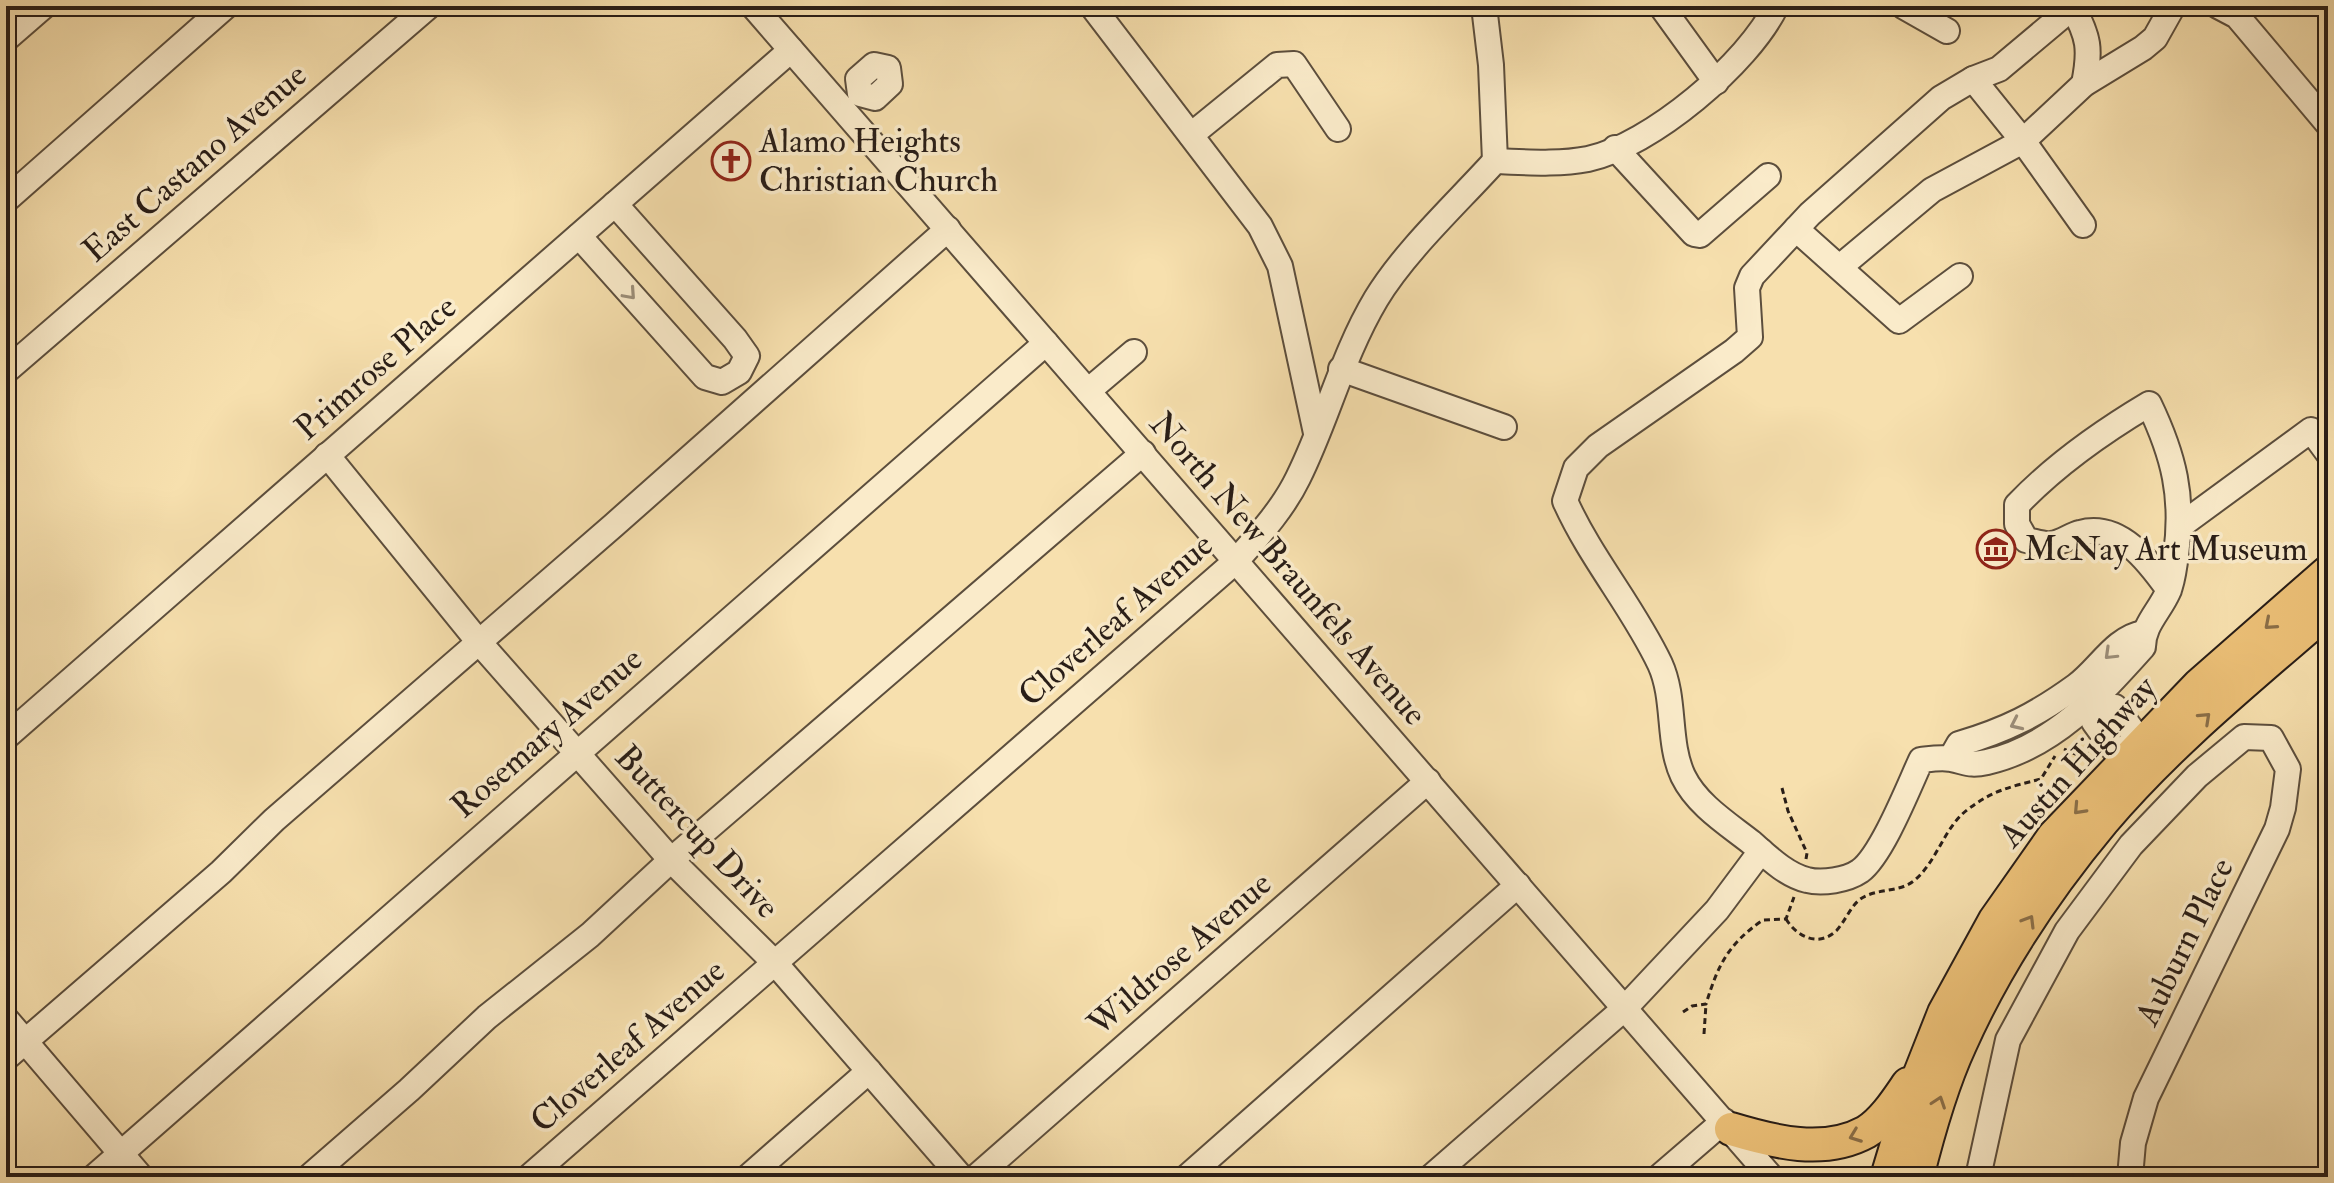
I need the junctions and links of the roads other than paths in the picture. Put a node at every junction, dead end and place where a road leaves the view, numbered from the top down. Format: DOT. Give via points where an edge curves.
graph roads {
  1 [pos="44,6"];
  2 [pos="226,6"];
  3 [pos="429,6"];
  4 [pos="753,6"];
  5 [pos="1092,6"];
  6 [pos="1484,6"];
  7 [pos="1661,6"];
  8 [pos="1776,6"];
  9 [pos="1903,6"];
  10 [pos="2073,6"];
  11 [pos="2173,6"];
  12 [pos="2218,6"];
  13 [pos="1947,31"];
  14 [pos="6,39"];
  15 [pos="791,50"];
  16 [pos="1973,79"];
  17 [pos="1716,82"];
  18 [pos="2084,84"];
  19 [pos="2328,124"];
  20 [pos="1338,129"];
  21 [pos="1191,135"];
  22 [pos="2023,141"];
  23 [pos="1615,148"];
  24 [pos="1495,161"];
  25 [pos="1768,176"];
  26 [pos="6,200"];
  27 [pos="615,204"];
  28 [pos="2083,225"];
  29 [pos="948,229"];
  30 [pos="1796,229"];
  31 [pos="579,236"];
  32 [pos="1841,266"];
  33 [pos="1960,276"];
  34 [pos="1046,343"];
  35 [pos="1134,352"];
  36 [pos="1341,369"];
  37 [pos="6,371"];
  38 [pos="1088,391"];
  39 [pos="1504,427"];
  40 [pos="1316,433"];
  41 [pos="1143,453"];
  42 [pos="2328,453"];
  43 [pos="327,455"];
  44 [pos="2180,526"];
  45 [pos="1236,561"];
  46 [pos="2328,572"];
  47 [pos="2169,590"];
  48 [pos="2328,610"];
  49 [pos="478,641"];
  50 [pos="2092,698"];
  51 [pos="6,737"];
  52 [pos="576,752"];
  53 [pos="2137,757"];
  54 [pos="1428,781"];
  55 [pos="1761,851"];
  56 [pos="671,860"];
  57 [pos="1518,885"];
  58 [pos="775,963"];
  59 [pos="1625,1008"];
  60 [pos="6,1019"];
  61 [pos="25,1041"];
  62 [pos="6,1058"];
  63 [pos="1926,1059"];
  64 [pos="869,1071"];
  65 [pos="1727,1125"];
  66 [pos="122,1153"];
  67 [pos="94,1177"];
  68 [pos="141,1177"];
  69 [pos="309,1177"];
  70 [pos="529,1177"];
  71 [pos="748,1177"];
  72 [pos="961,1177"];
  73 [pos="976,1177"];
  74 [pos="1187,1177"];
  75 [pos="1431,1177"];
  76 [pos="1659,1177"];
  77 [pos="1771,1177"];
  78 [pos="1887,1177"];
  79 [pos="1917,1177"];
  80 [pos="1978,1177"];
  81 [pos="2130,1177"];
  1 -- 14 [label="street"];
  2 -- 26 [label="street"];
  3 -- 37 [label="street, East Castano Avenue"];
  4 -- 15 [label="street, North New Braunfels Avenue"];
  5 -- 21 [label="street"];
  6 -- 24 [label="street"];
  7 -- 17 [label="street"];
  8 -- 17 [label="street"];
  9 -- 13 [label="street"];
  10 -- 16 [label="street" via="1999,69"];
  10 -- 18 [label="street" via="2090,55"];
  11 -- 18 [label="street" via="2155,38"];
  12 -- 19 [label="street" via="2237,16"];
  15 -- 27 [label="street, Primrose Place"];
  15 -- 29 [label="street, North New Braunfels Avenue" via="851,102"];
  16 -- 22 [label="street"];
  16 -- 30 [label="street" via="1941,98"];
  17 -- 23 [label="street" via="1683,109"];
  18 -- 22 [label="street"];
  20 -- 21 [label="street" via="1294,64 1277,65"];
  21 -- 40 [label="street" via="1260,226 1280,266"];
  22 -- 28 [label="street"];
  22 -- 32 [label="street" via="1932,190"];
  23 -- 24 [label="street" via="1589,159"];
  23 -- 25 [label="street" via="1694,234 1700,235"];
  24 -- 36 [label="street, Cloverleaf Avenue" via="1396,270"];
  27 -- 31 [label="street, Primrose Place"];
  31 -- 27 [label="street, one-way" via="705,377 722,382 739,372 747,356 735,339"];
  29 -- 34 [label="street, North New Braunfels Avenue"];
  29 -- 49 [label="street"];
  30 -- 32 [label="street"];
  30 -- 55 [label="street" via="1752,276 1747,288 1750,337 1598,446 1576,468 1565,501 1661,667 1683,776 1702,803"];
  31 -- 43 [label="street, Primrose Place"];
  32 -- 33 [label="street" via="1899,321"];
  34 -- 38 [label="street, North New Braunfels Avenue"];
  34 -- 52 [label="street, Rosemary Avenue"];
  35 -- 38 [label="street"];
  36 -- 39 [label="street"];
  36 -- 40 [label="street, Cloverleaf Avenue"];
  38 -- 41 [label="street, North New Braunfels Avenue"];
  40 -- 45 [label="street, Cloverleaf Avenue" via="1287,498"];
  41 -- 45 [label="street, North New Braunfels Avenue"];
  41 -- 56 [label="street"];
  42 -- 44 [label="street" via="2311,430"];
  43 -- 49 [label="street, Buttercup Drive"];
  43 -- 51 [label="street, Primrose Place"];
  44 -- 47 [label="street"];
  44 -- 47 [label="street" via="2177,478 2149,404 2102,434 2017,505 2017,524 2026,540 2051,545 2092,531 2114,537 2131,544"];
  45 -- 54 [label="street, North New Braunfels Avenue"];
  45 -- 58 [label="street, Cloverleaf Avenue"];
  46 -- 53 [label="main road, Austin Highway, one-way" via="2199,685"];
  47 -- 50 [label="street" via="2143,633 2129,636"];
  53 -- 48 [label="main road, Austin Highway, one-way" via="2218,707"];
  49 -- 52 [label="street, Buttercup Drive"];
  49 -- 61 [label="street"];
  50 -- 53 [label="street" via="2094,722 2115,751"];
  50 -- 55 [label="street" via="1959,744 1951,758 1921,760 1877,850 1860,871 1836,880 1808,881"];
  52 -- 56 [label="street, Buttercup Drive"];
  52 -- 66 [label="street, Rosemary Avenue"];
  53 -- 63 [label="main road, Austin Highway, one-way" via="2054,836 1995,920 1944,1013"];
  79 -- 53 [label="main road, Austin Highway, one-way" via="1959,1046 1988,987 2040,903 2104,820"];
  54 -- 57 [label="street, North New Braunfels Avenue"];
  54 -- 73 [label="street, Wildrose Avenue"];
  55 -- 59 [label="street" via="1717,910"];
  56 -- 58 [label="street, Buttercup Drive"];
  56 -- 69 [label="street"];
  57 -- 59 [label="street, North New Braunfels Avenue"];
  57 -- 74 [label="street"];
  58 -- 64 [label="street, Buttercup Drive"];
  58 -- 70 [label="street, Cloverleaf Avenue"];
  59 -- 65 [label="street, North New Braunfels Avenue"];
  59 -- 75 [label="street"];
  60 -- 61 [label="street"];
  61 -- 62 [label="street"];
  61 -- 66 [label="street"];
  63 -- 65 [label="main road, one-way" via="1868,1131 1830,1145 1764,1139"];
  63 -- 78 [label="main road, Austin Highway"];
  64 -- 71 [label="street"];
  64 -- 72 [label="street, Buttercup Drive"];
  65 -- 76 [label="street"];
  65 -- 77 [label="street, North New Braunfels Avenue"];
  66 -- 67 [label="street, Rosemary Avenue"];
  66 -- 68 [label="street"];
  80 -- 81 [label="street, Auburn Place" via="2008,1040 2067,931 2131,845 2197,776 2244,737 2271,738 2288,769 2277,829 2146,1098"];
}
